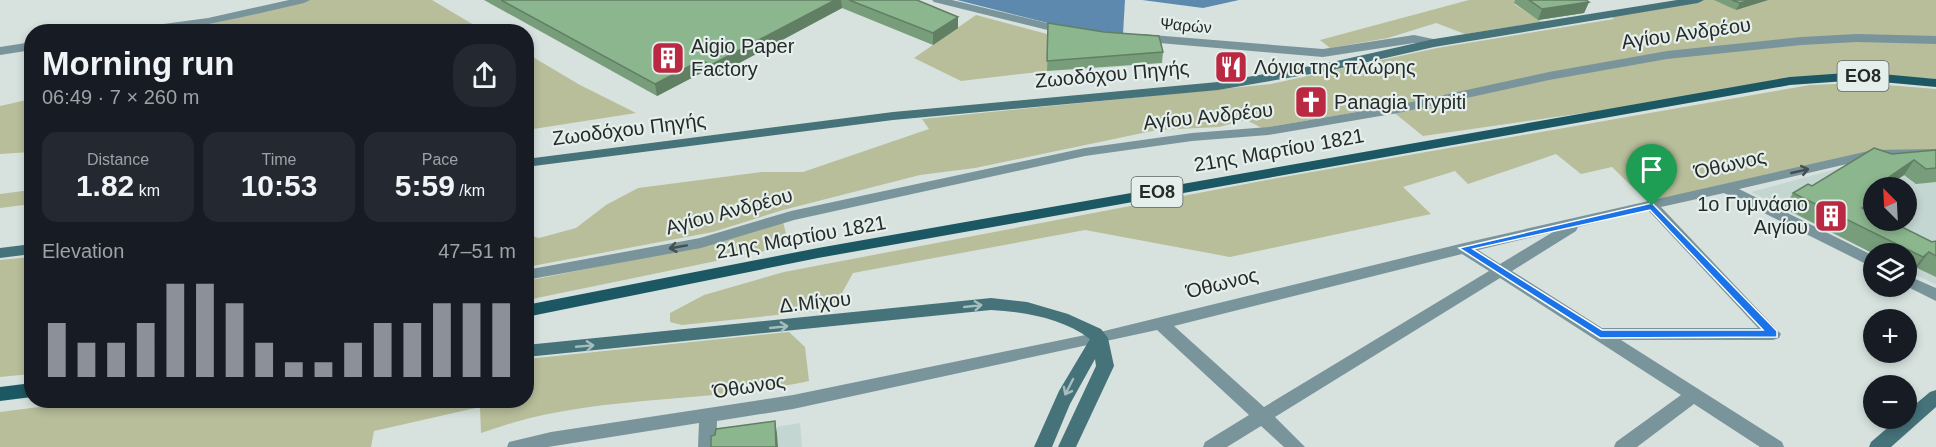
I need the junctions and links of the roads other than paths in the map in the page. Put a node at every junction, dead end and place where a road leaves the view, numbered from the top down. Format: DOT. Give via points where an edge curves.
graph roads {
  1 [pos="304,0"];
  2 [pos="938,0"];
  3 [pos="1698,0"];
  4 [pos="188,24"];
  5 [pos="1079,33"];
  6 [pos="1124,37"];
  7 [pos="1936,40"];
  8 [pos="1434,43"];
  9 [pos="24,47"];
  10 [pos="0,51"];
  11 [pos="1936,83"];
  12 [pos="1936,153"];
  13 [pos="534,162"];
  14 [pos="1726,189"];
  15 [pos="1652,206"];
  16 [pos="1581,221"];
  17 [pos="1464,248"];
  18 [pos="24,250"];
  19 [pos="0,253"];
  20 [pos="1863,258"];
  21 [pos="1500,271"];
  22 [pos="534,274"];
  23 [pos="1917,286"];
  24 [pos="1936,295"];
  25 [pos="534,309"];
  26 [pos="1159,322"];
  27 [pos="1600,334"];
  28 [pos="1101,338"];
  29 [pos="534,350"];
  30 [pos="24,391"];
  31 [pos="0,394"];
  32 [pos="1694,395"];
  33 [pos="1936,397"];
  34 [pos="708,415"];
  35 [pos="1261,415"];
  36 [pos="550,443"];
  37 [pos="516,447"];
  38 [pos="707,447"];
  39 [pos="1043,447"];
  40 [pos="1067,447"];
  41 [pos="1212,447"];
  42 [pos="1296,447"];
  43 [pos="1623,447"];
  44 [pos="1775,447"];
  45 [pos="1878,447"];
  1 -- 4 [label="street"];
  2 -- 5 [label="street"];
  3 -- 8 [label="main road, Ζωοδόχου Πηγής"];
  6 -- 8 [label="street, Ψαρών" via="1323,53 1414,39"];
  7 -- 22 [label="street, Αγίου Ανδρέου, one-way" via="1801,41 1667,55 1268,132 1192,137 1085,152 853,201 701,243"];
  8 -- 13 [label="main road, Ζωοδόχου Πηγής" via="1328,68 1218,86 893,116"];
  9 -- 10 [label="street"];
  11 -- 25 [label="main road, 21ης Μαρτίου 1821 / ΕΟ8" via="1860,76 1790,81 818,252"];
  14 -- 12 [label="street, Όθωνος, one-way" via="1873,153"];
  14 -- 15 [label="street, Όθωνος"];
  14 -- 20 [label="street"];
  15 -- 16 [label="street, Όθωνος"];
  15 -- 27 [label="street" via="1773,334"];
  16 -- 17 [label="street, Όθωνος"];
  16 -- 21 [label="street"];
  17 -- 21 [label="street"];
  17 -- 26 [label="street, Όθωνος"];
  18 -- 19 [label="main road"];
  21 -- 27 [label="street"];
  21 -- 35 [label="street"];
  23 -- 24 [label="street"];
  26 -- 28 [label="street, Όθωνος"];
  26 -- 35 [label="street"];
  27 -- 32 [label="street"];
  29 -- 28 [label="main road, Δ.Μίχου, one-way" via="991,304 1020,306 1088,329"];
  28 -- 34 [label="street, Όθωνος" via="793,402"];
  28 -- 39 [label="main road, one-way" via="1077,372"];
  28 -- 40 [label="main road" via="1105,366"];
  30 -- 31 [label="main road"];
  32 -- 43 [label="street"];
  32 -- 44 [label="street"];
  33 -- 45 [label="main road"];
  34 -- 36 [label="street, Όθωνος"];
  34 -- 38 [label="street"];
  35 -- 41 [label="street"];
  35 -- 42 [label="street"];
  36 -- 37 [label="street, Όθωνος"];
}
